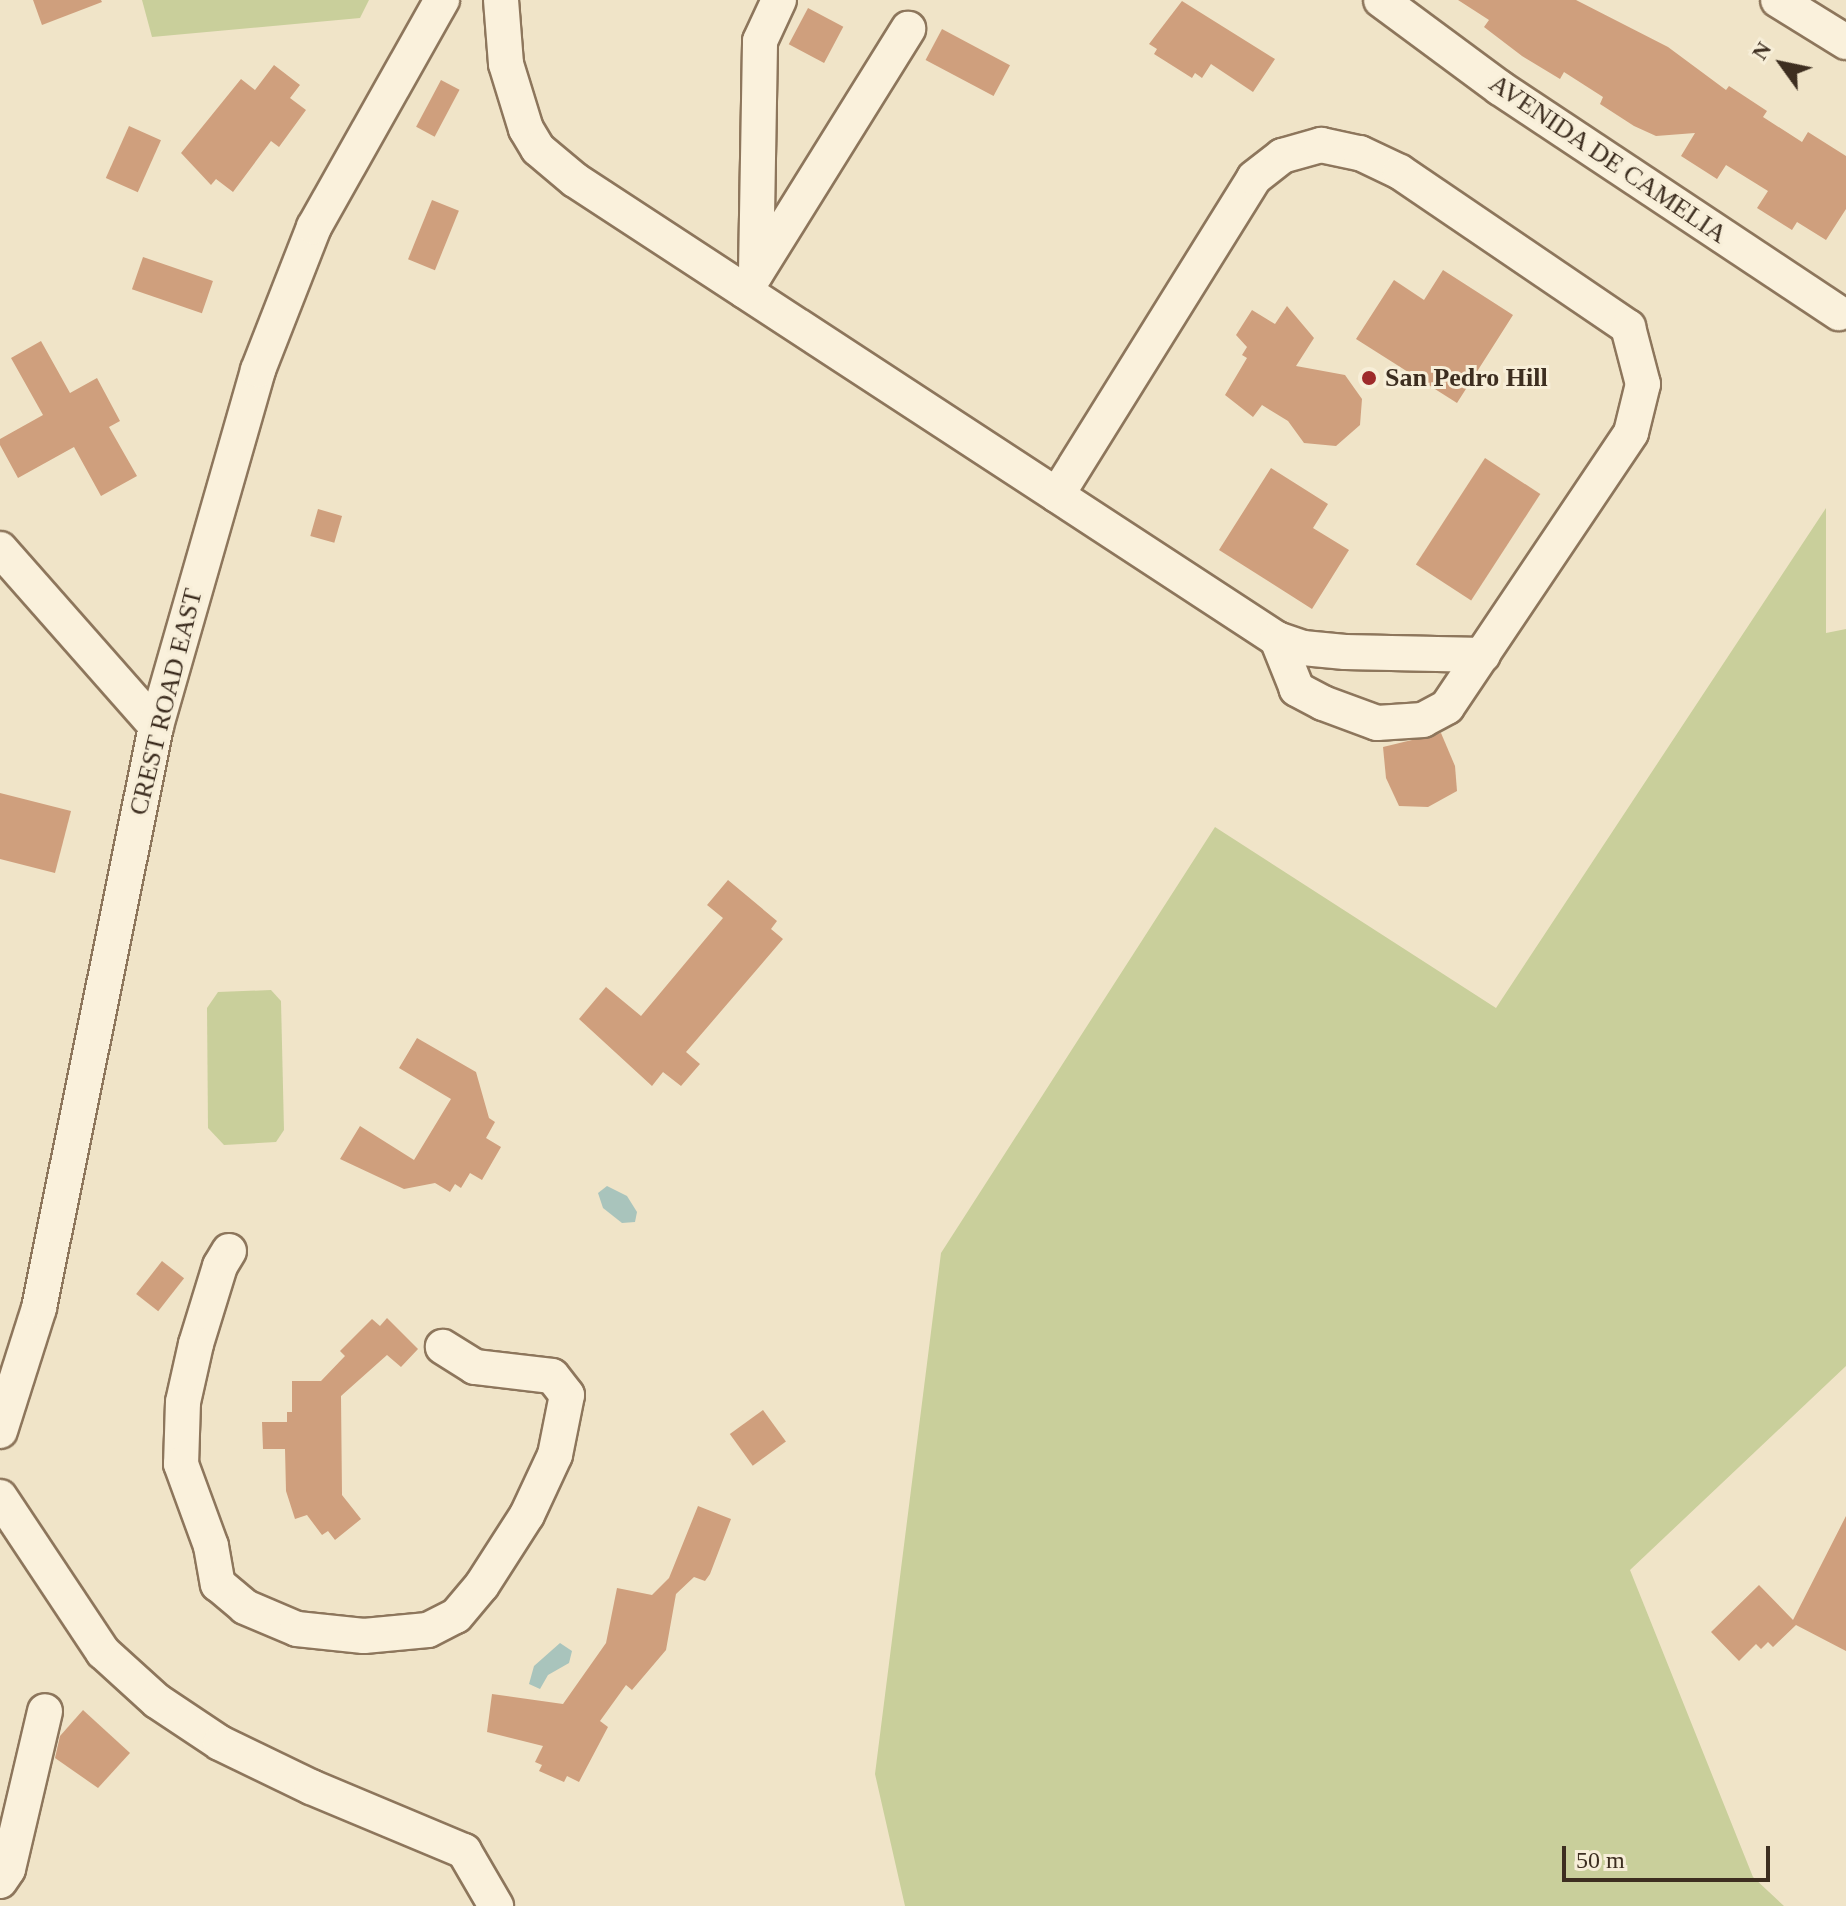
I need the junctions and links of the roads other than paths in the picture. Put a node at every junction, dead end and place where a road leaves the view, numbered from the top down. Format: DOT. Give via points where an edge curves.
graph roads {
  1 [pos="501,0"];
  2 [pos="779,0"];
  3 [pos="1381,0"];
  4 [pos="1778,0"];
  5 [pos="439,5"];
  6 [pos="908,29"];
  7 [pos="1846,42"];
  8 [pos="750,282"];
  9 [pos="1844,316"];
  10 [pos="1057,495"];
  11 [pos="0,549"];
  12 [pos="1277,639"];
  13 [pos="1483,655"];
  14 [pos="156,726"];
  15 [pos="229,1251"];
  16 [pos="443,1347"];
  17 [pos="0,1431"];
  18 [pos="0,1497"];
  19 [pos="45,1711"];
  20 [pos="0,1881"];
  21 [pos="496,1906"];
  1 -- 8 [label="street" via="506,64 517,107 538,149 575,180"];
  2 -- 8 [label="street" via="760,41"];
  3 -- 9 [label="street, AVENIDA DE CAMELIA" via="1500,88"];
  4 -- 7 [label="street"];
  5 -- 14 [label="street, CREST ROAD EAST" via="308,241 258,370"];
  6 -- 8 [label="street"];
  8 -- 10 [label="street"];
  10 -- 12 [label="street"];
  10 -- 13 [label="street" via="1254,178 1282,156 1321,145 1360,153 1400,172 1628,327 1639,358 1641,406 1631,433"];
  11 -- 14 [label="street"];
  12 -- 13 [label="street" via="1345,652"];
  12 -- 13 [label="street" via="1297,689 1377,723 1423,720 1447,707"];
  14 -- 17 [label="street, CREST ROAD EAST" via="39,1308"];
  15 -- 16 [label="street" via="196,1344 183,1402 181,1464 211,1546 218,1584 245,1607 297,1629 364,1636 428,1630 456,1616 482,1585 527,1515 555,1455 567,1395 552,1376 475,1367"];
  18 -- 21 [label="street" via="103,1652 157,1701 220,1743 464,1851"];
  19 -- 20 [label="street" via="8,1869"];
}
